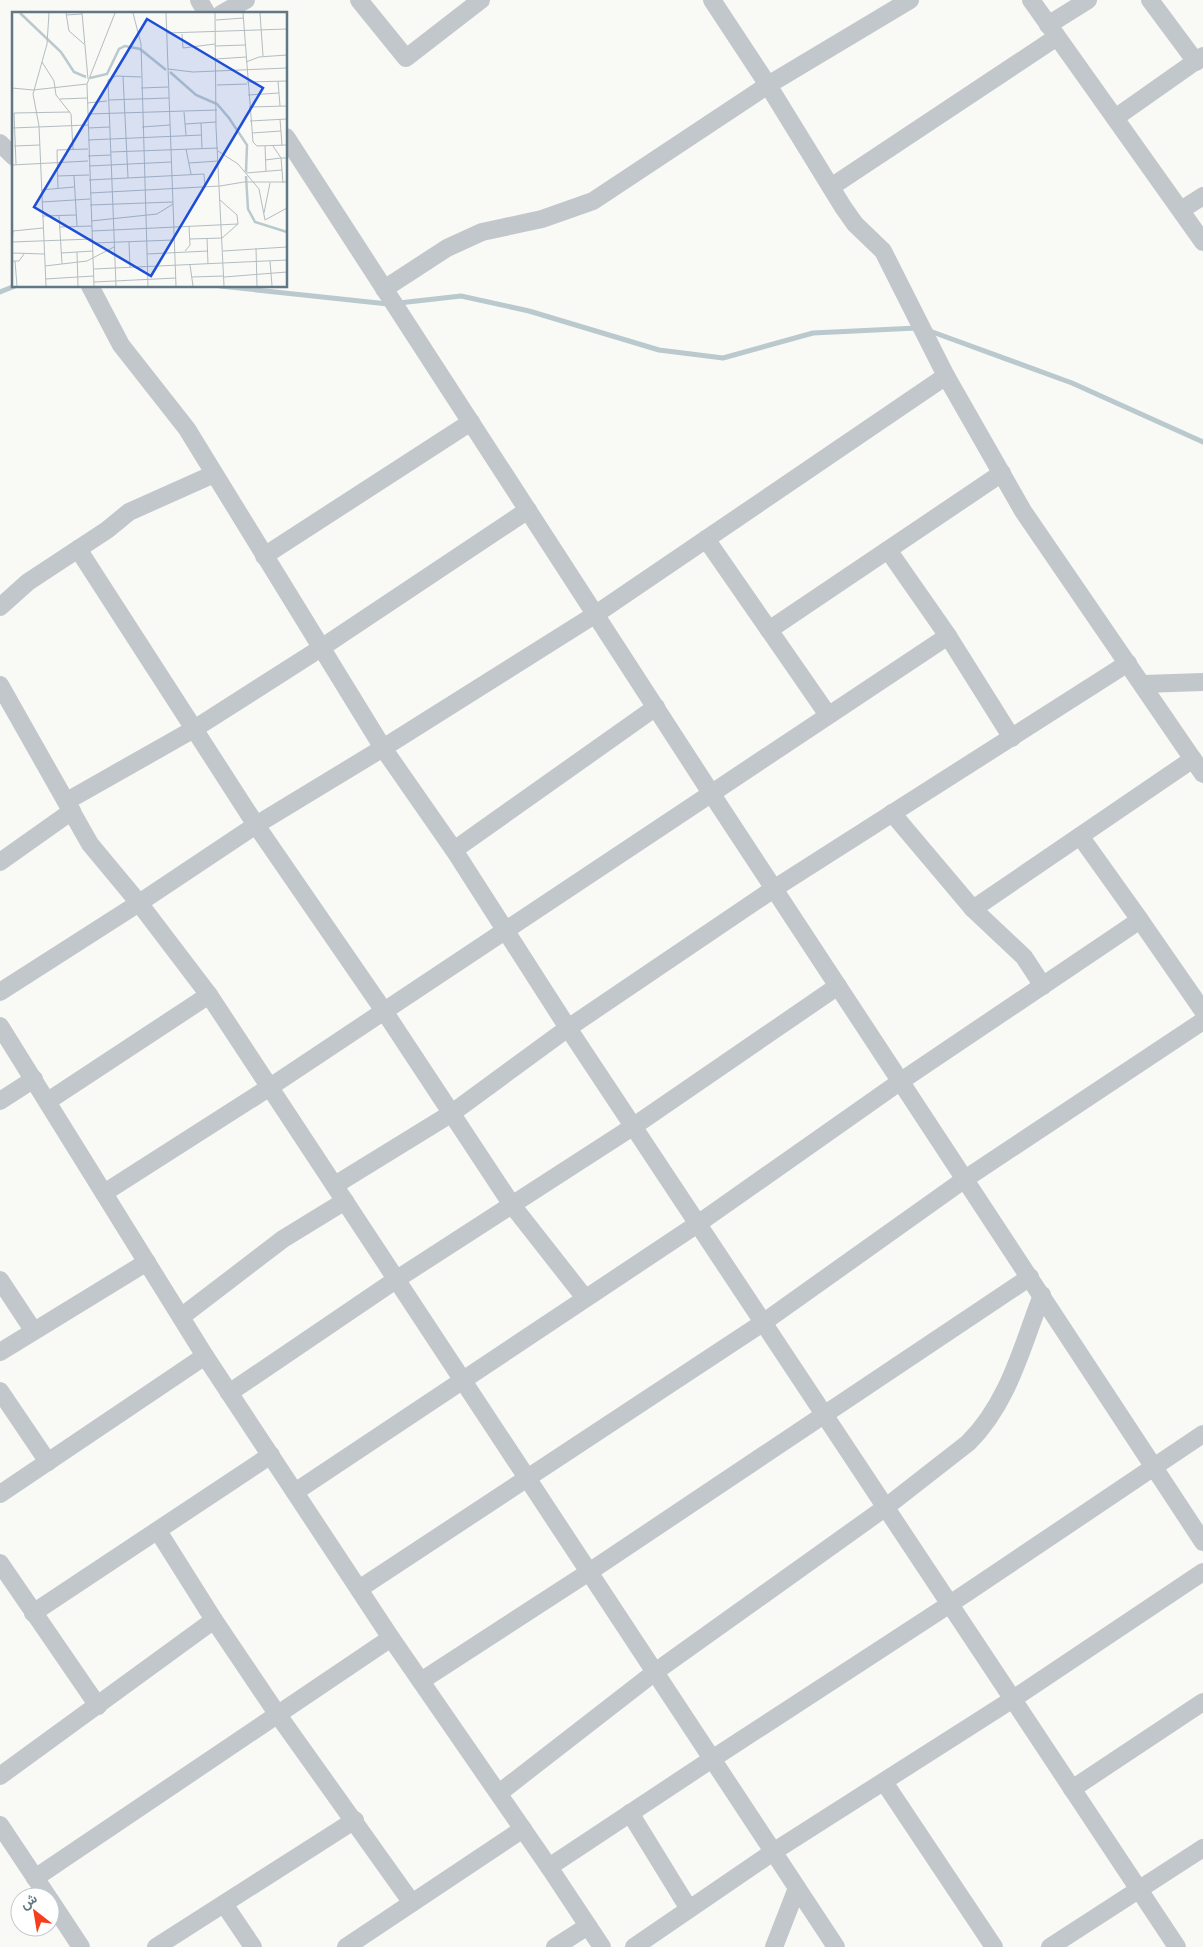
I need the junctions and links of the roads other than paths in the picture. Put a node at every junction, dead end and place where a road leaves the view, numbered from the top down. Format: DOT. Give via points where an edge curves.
graph roads {
  1 [pos="199,0"];
  2 [pos="246,0"];
  3 [pos="359,0"];
  4 [pos="481,0"];
  5 [pos="712,0"];
  6 [pos="910,0"];
  7 [pos="1031,0"];
  8 [pos="1088,0"];
  9 [pos="1150,0"];
  10 [pos="206,12"];
  11 [pos="225,12"];
  12 [pos="1053,31"];
  13 [pos="1199,59"];
  14 [pos="768,85"];
  15 [pos="1115,118"];
  16 [pos="288,140"];
  17 [pos="0,143"];
  18 [pos="12,155"];
  19 [pos="831,187"];
  20 [pos="1203,196"];
  21 [pos="1181,210"];
  22 [pos="1203,242"];
  23 [pos="91,288"];
  24 [pos="384,288"];
  25 [pos="946,376"];
  26 [pos="470,422"];
  27 [pos="1002,473"];
  28 [pos="214,474"];
  29 [pos="528,510"];
  30 [pos="706,540"];
  31 [pos="78,549"];
  32 [pos="888,550"];
  33 [pos="264,556"];
  34 [pos="0,607"];
  35 [pos="596,614"];
  36 [pos="769,630"];
  37 [pos="948,636"];
  38 [pos="321,648"];
  39 [pos="1128,663"];
  40 [pos="1203,682"];
  41 [pos="1143,684"];
  42 [pos="0,686"];
  43 [pos="656,707"];
  44 [pos="828,715"];
  45 [pos="194,729"];
  46 [pos="1012,738"];
  47 [pos="383,748"];
  48 [pos="1193,759"];
  49 [pos="1203,774"];
  50 [pos="711,793"];
  51 [pos="69,806"];
  52 [pos="892,814"];
  53 [pos="256,825"];
  54 [pos="1080,836"];
  55 [pos="454,850"];
  56 [pos="0,862"];
  57 [pos="775,888"];
  58 [pos="139,903"];
  59 [pos="973,909"];
  60 [pos="1140,920"];
  61 [pos="505,930"];
  62 [pos="838,986"];
  63 [pos="1043,986"];
  64 [pos="0,992"];
  65 [pos="210,994"];
  66 [pos="384,1011"];
  67 [pos="1203,1011"];
  68 [pos="1203,1021"];
  69 [pos="0,1026"];
  70 [pos="568,1028"];
  71 [pos="34,1079"];
  72 [pos="901,1081"];
  73 [pos="270,1087"];
  74 [pos="0,1101"];
  75 [pos="48,1101"];
  76 [pos="452,1113"];
  77 [pos="634,1126"];
  78 [pos="965,1179"];
  79 [pos="335,1185"];
  80 [pos="104,1193"];
  81 [pos="345,1201"];
  82 [pos="512,1205"];
  83 [pos="699,1223"];
  84 [pos="146,1262"];
  85 [pos="1030,1277"];
  86 [pos="0,1280"];
  87 [pos="397,1280"];
  88 [pos="1042,1295"];
  89 [pos="585,1298"];
  90 [pos="181,1317"];
  91 [pos="764,1322"];
  92 [pos="33,1330"];
  93 [pos="0,1352"];
  94 [pos="205,1356"];
  95 [pos="462,1380"];
  96 [pos="0,1391"];
  97 [pos="229,1393"];
  98 [pos="825,1415"];
  99 [pos="1203,1434"];
  100 [pos="271,1455"];
  101 [pos="48,1462"];
  102 [pos="1154,1466"];
  103 [pos="527,1478"];
  104 [pos="295,1492"];
  105 [pos="0,1494"];
  106 [pos="886,1507"];
  107 [pos="158,1531"];
  108 [pos="1203,1542"];
  109 [pos="0,1563"];
  110 [pos="589,1572"];
  111 [pos="1203,1572"];
  112 [pos="360,1589"];
  113 [pos="950,1604"];
  114 [pos="33,1613"];
  115 [pos="214,1620"];
  116 [pos="391,1638"];
  117 [pos="655,1672"];
  118 [pos="421,1681"];
  119 [pos="1013,1699"];
  120 [pos="1203,1702"];
  121 [pos="98,1706"];
  122 [pos="278,1715"];
  123 [pos="712,1758"];
  124 [pos="0,1776"];
  125 [pos="884,1782"];
  126 [pos="1072,1789"];
  127 [pos="499,1794"];
  128 [pos="630,1813"];
  129 [pos="355,1820"];
  130 [pos="0,1825"];
  131 [pos="523,1829"];
  132 [pos="1203,1848"];
  133 [pos="774,1852"];
  134 [pos="549,1867"];
  135 [pos="35,1878"];
  136 [pos="41,1887"];
  137 [pos="797,1888"];
  138 [pos="1138,1889"];
  139 [pos="412,1903"];
  140 [pos="224,1904"];
  141 [pos="689,1910"];
  142 [pos="60,1915"];
  143 [pos="588,1926"];
  144 [pos="81,1947"];
  145 [pos="156,1947"];
  146 [pos="253,1947"];
  147 [pos="346,1947"];
  148 [pos="555,1947"];
  149 [pos="602,1947"];
  150 [pos="634,1947"];
  151 [pos="774,1947"];
  152 [pos="836,1947"];
  153 [pos="994,1947"];
  154 [pos="1050,1947"];
  155 [pos="1177,1947"];
  1 -- 10 [label="street"];
  2 -- 11 [label="street"];
  3 -- 4 [label="street" via="406,58"];
  5 -- 14 [label="street"];
  6 -- 14 [label="street"];
  7 -- 12 [label="street"];
  8 -- 12 [label="street"];
  9 -- 13 [label="street"];
  12 -- 15 [label="street"];
  12 -- 19 [label="street"];
  13 -- 15 [label="street"];
  14 -- 19 [label="street"];
  14 -- 24 [label="street" via="593,201 542,219 482,232 447,248"];
  15 -- 21 [label="street"];
  16 -- 24 [label="street"];
  17 -- 18 [label="street"];
  19 -- 25 [label="street" via="855,224 883,251"];
  20 -- 21 [label="street"];
  21 -- 22 [label="street"];
  23 -- 28 [label="street" via="121,345 187,429"];
  24 -- 26 [label="street"];
  25 -- 27 [label="street"];
  25 -- 30 [label="street"];
  26 -- 29 [label="street"];
  26 -- 33 [label="street"];
  27 -- 32 [label="street"];
  27 -- 39 [label="street" via="1023,510"];
  28 -- 31 [label="street" via="129,512"];
  28 -- 33 [label="street"];
  29 -- 35 [label="street"];
  29 -- 38 [label="street"];
  30 -- 35 [label="street"];
  30 -- 36 [label="street"];
  31 -- 34 [label="street" via="28,582"];
  31 -- 45 [label="street"];
  32 -- 36 [label="street"];
  32 -- 37 [label="street"];
  33 -- 38 [label="street"];
  35 -- 43 [label="street"];
  35 -- 47 [label="street"];
  36 -- 44 [label="street"];
  37 -- 44 [label="street"];
  37 -- 46 [label="street"];
  38 -- 45 [label="street"];
  38 -- 47 [label="street"];
  39 -- 41 [label="street"];
  39 -- 46 [label="street"];
  40 -- 41 [label="street"];
  41 -- 48 [label="street"];
  42 -- 51 [label="street"];
  43 -- 50 [label="street"];
  43 -- 55 [label="street"];
  44 -- 50 [label="street"];
  45 -- 51 [label="street"];
  45 -- 53 [label="street"];
  46 -- 52 [label="street"];
  47 -- 53 [label="street"];
  47 -- 55 [label="street"];
  48 -- 49 [label="street"];
  48 -- 54 [label="street"];
  50 -- 57 [label="street"];
  50 -- 61 [label="street"];
  51 -- 56 [label="street"];
  51 -- 58 [label="street" via="90,844"];
  52 -- 57 [label="street"];
  52 -- 59 [label="street"];
  53 -- 58 [label="street"];
  53 -- 66 [label="street"];
  54 -- 59 [label="street"];
  54 -- 60 [label="street"];
  55 -- 61 [label="street"];
  57 -- 62 [label="street"];
  57 -- 70 [label="street"];
  58 -- 64 [label="street"];
  58 -- 65 [label="street"];
  59 -- 63 [label="street" via="1024,957"];
  60 -- 63 [label="street"];
  60 -- 67 [label="street"];
  61 -- 66 [label="street"];
  61 -- 70 [label="street"];
  62 -- 72 [label="street"];
  62 -- 77 [label="street"];
  63 -- 72 [label="street"];
  65 -- 73 [label="street"];
  65 -- 75 [label="street"];
  66 -- 73 [label="street"];
  66 -- 76 [label="street"];
  68 -- 78 [label="street"];
  69 -- 71 [label="street"];
  70 -- 76 [label="street"];
  70 -- 77 [label="street"];
  71 -- 74 [label="street"];
  71 -- 75 [label="street"];
  72 -- 78 [label="street"];
  72 -- 83 [label="street"];
  73 -- 79 [label="street"];
  73 -- 80 [label="street"];
  75 -- 80 [label="street"];
  76 -- 79 [label="street"];
  76 -- 82 [label="street"];
  77 -- 82 [label="street"];
  77 -- 83 [label="street"];
  78 -- 85 [label="street"];
  78 -- 91 [label="street"];
  79 -- 81 [label="street"];
  80 -- 84 [label="street"];
  81 -- 87 [label="street"];
  81 -- 90 [label="street" via="283,1238"];
  82 -- 87 [label="street"];
  82 -- 89 [label="street"];
  83 -- 89 [label="street"];
  83 -- 91 [label="street"];
  84 -- 90 [label="street"];
  84 -- 92 [label="street"];
  85 -- 88 [label="street"];
  85 -- 98 [label="street"];
  86 -- 92 [label="street"];
  87 -- 95 [label="street"];
  87 -- 97 [label="street"];
  88 -- 102 [label="street"];
  88 -- 106 [label="street" via="1008,1385 984,1426 956,1454"];
  89 -- 95 [label="street"];
  90 -- 94 [label="street"];
  91 -- 98 [label="street"];
  91 -- 103 [label="street"];
  92 -- 93 [label="street"];
  94 -- 97 [label="street"];
  94 -- 101 [label="street"];
  95 -- 103 [label="street"];
  95 -- 104 [label="street"];
  96 -- 101 [label="street"];
  97 -- 100 [label="street"];
  98 -- 106 [label="street"];
  98 -- 110 [label="street"];
  99 -- 102 [label="street"];
  100 -- 104 [label="street"];
  100 -- 107 [label="street"];
  101 -- 105 [label="street"];
  102 -- 108 [label="street"];
  102 -- 113 [label="street"];
  103 -- 110 [label="street"];
  103 -- 112 [label="street"];
  104 -- 112 [label="street"];
  106 -- 113 [label="street"];
  106 -- 117 [label="street"];
  107 -- 114 [label="street"];
  107 -- 115 [label="street"];
  109 -- 114 [label="street"];
  110 -- 117 [label="street"];
  110 -- 118 [label="street"];
  111 -- 119 [label="street"];
  112 -- 116 [label="street"];
  113 -- 119 [label="street"];
  113 -- 123 [label="street"];
  114 -- 121 [label="street"];
  115 -- 121 [label="street"];
  115 -- 122 [label="street"];
  116 -- 118 [label="street"];
  116 -- 122 [label="street"];
  117 -- 123 [label="street"];
  117 -- 127 [label="street"];
  118 -- 127 [label="street"];
  119 -- 125 [label="street"];
  119 -- 126 [label="street"];
  120 -- 126 [label="street"];
  121 -- 124 [label="street"];
  122 -- 129 [label="street"];
  122 -- 135 [label="street"];
  123 -- 128 [label="street"];
  123 -- 133 [label="street"];
  125 -- 133 [label="street"];
  125 -- 153 [label="street"];
  126 -- 138 [label="street"];
  127 -- 131 [label="street"];
  128 -- 134 [label="street"];
  128 -- 141 [label="street"];
  129 -- 139 [label="street"];
  129 -- 140 [label="street"];
  130 -- 135 [label="street"];
  131 -- 134 [label="street"];
  131 -- 139 [label="street"];
  132 -- 138 [label="street"];
  133 -- 137 [label="street"];
  133 -- 141 [label="street"];
  134 -- 143 [label="street"];
  135 -- 136 [label="street"];
  137 -- 151 [label="street"];
  137 -- 152 [label="street"];
  138 -- 154 [label="street"];
  138 -- 155 [label="street"];
  139 -- 147 [label="street"];
  140 -- 145 [label="street"];
  140 -- 146 [label="street"];
  141 -- 150 [label="street"];
  142 -- 144 [label="street"];
  143 -- 148 [label="street"];
  143 -- 149 [label="street"];
}
